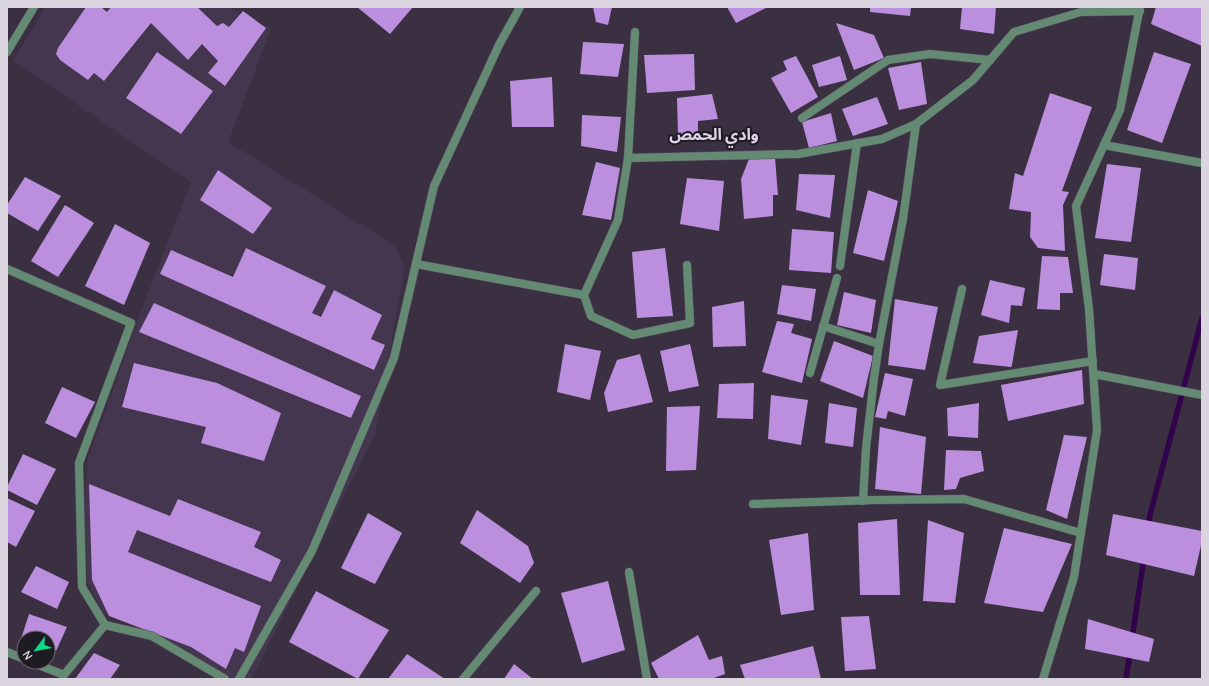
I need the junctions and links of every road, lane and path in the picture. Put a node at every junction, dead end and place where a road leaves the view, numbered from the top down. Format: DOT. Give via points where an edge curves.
graph roads {
  1 [pos="34,7"];
  2 [pos="520,7"];
  3 [pos="1140,9"];
  4 [pos="635,32"];
  5 [pos="7,52"];
  6 [pos="990,60"];
  7 [pos="802,118"];
  8 [pos="916,124"];
  9 [pos="857,143"];
  10 [pos="1104,145"];
  11 [pos="628,158"];
  12 [pos="1202,163"];
  13 [pos="416,264"];
  14 [pos="686,265"];
  15 [pos="840,266"];
  16 [pos="7,269"];
  17 [pos="837,278"];
  18 [pos="962,289"];
  19 [pos="584,294"];
  20 [pos="823,326"];
  21 [pos="879,344"];
  22 [pos="1093,361"];
  23 [pos="810,373"];
  24 [pos="1094,374"];
  25 [pos="1202,395"];
  26 [pos="863,501"];
  27 [pos="753,504"];
  28 [pos="1081,533"];
  29 [pos="629,572"];
  30 [pos="536,591"];
  31 [pos="105,625"];
  32 [pos="51,670"];
  33 [pos="225,679"];
  34 [pos="239,679"];
  35 [pos="463,679"];
  36 [pos="647,679"];
  37 [pos="1043,679"];
  1 -- 5 [label="street"];
  2 -- 13 [label="street" via="499,45 434,186"];
  3 -- 6 [label="street" via="1081,12 1014,32"];
  3 -- 10 [label="street" via="1120,110"];
  4 -- 11 [label="street"];
  6 -- 7 [label="street" via="930,54 888,60"];
  6 -- 8 [label="street" via="973,80"];
  8 -- 9 [label="street" via="882,139"];
  8 -- 21 [label="street" via="903,219"];
  9 -- 11 [label="street" via="798,154"];
  9 -- 15 [label="street"];
  10 -- 12 [label="street"];
  10 -- 22 [label="street" via="1076,206"];
  11 -- 19 [label="street" via="618,220"];
  13 -- 19 [label="street"];
  13 -- 34 [label="street" via="394,358 312,551"];
  14 -- 19 [label="street" via="690,322 633,335 592,316"];
  16 -- 31 [label="street" via="131,323 79,464 82,587"];
  17 -- 20 [label="street"];
  18 -- 22 [label="street" via="940,385"];
  20 -- 21 [label="street"];
  20 -- 23 [label="street"];
  21 -- 26 [label="street" via="866,448"];
  22 -- 24 [label="street"];
  24 -- 25 [label="street"];
  24 -- 28 [label="street" via="1097,430"];
  26 -- 27 [label="street"];
  26 -- 28 [label="street" via="964,499"];
  28 -- 37 [label="street" via="1074,577"];
  29 -- 36 [label="street"];
  30 -- 35 [label="street"];
  31 -- 32 [label="street" via="64,675"];
  31 -- 33 [label="street" via="152,636"];
}
